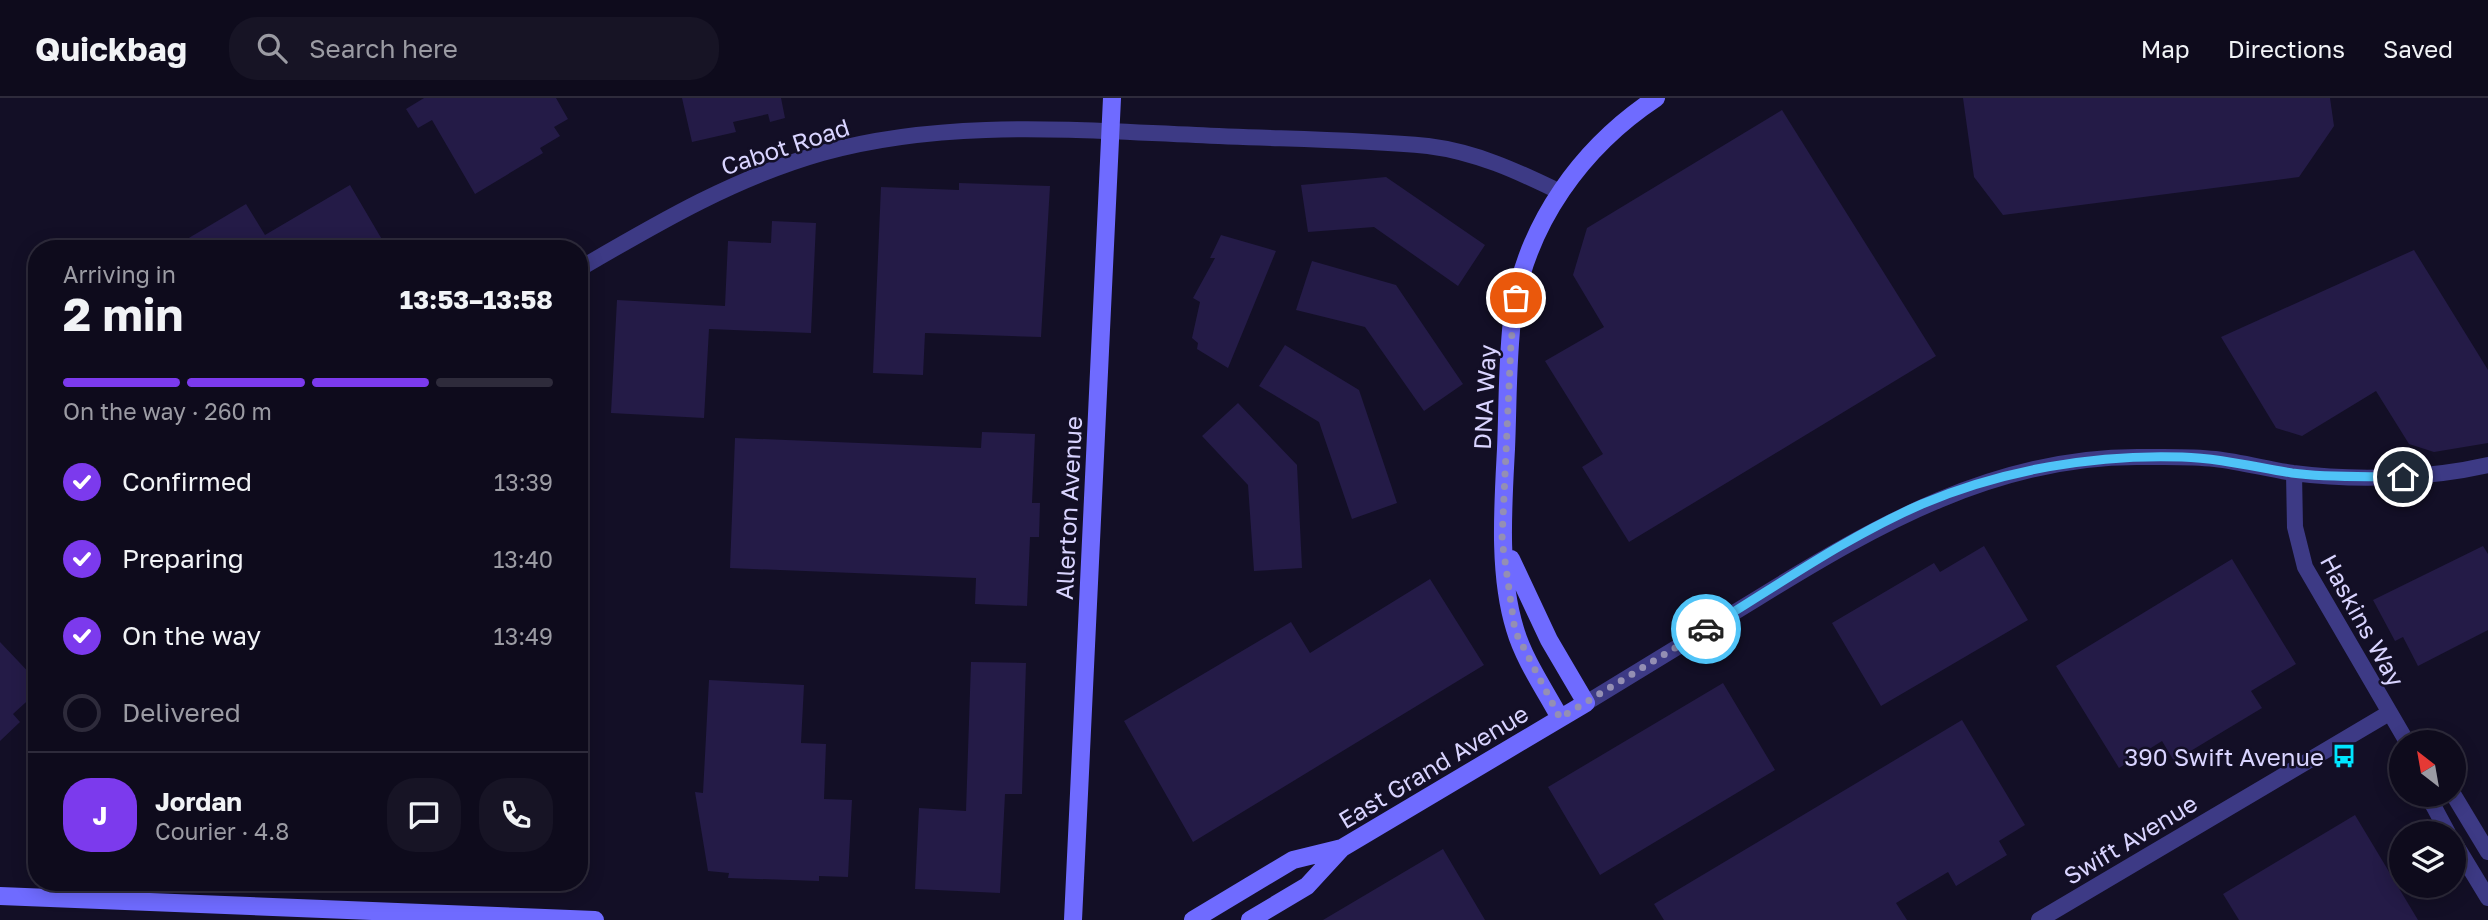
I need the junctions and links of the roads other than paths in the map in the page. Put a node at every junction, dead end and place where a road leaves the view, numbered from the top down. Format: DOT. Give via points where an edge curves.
graph roads {
  1 [pos="1112,98"];
  2 [pos="1656,98"];
  3 [pos="1110,131"];
  4 [pos="1560,192"];
  5 [pos="588,264"];
  6 [pos="2488,465"];
  7 [pos="2294,473"];
  8 [pos="1502,540"];
  9 [pos="1586,703"];
  10 [pos="2389,713"];
  11 [pos="1560,718"];
  12 [pos="2400,730"];
  13 [pos="2460,807"];
  14 [pos="1342,848"];
  15 [pos="2488,852"];
  16 [pos="2466,862"];
  17 [pos="0,896"];
  18 [pos="2488,898"];
  19 [pos="594,920"];
  20 [pos="1073,920"];
  21 [pos="1193,920"];
  22 [pos="1250,920"];
  23 [pos="2039,920"];
  1 -- 3 [label="main road, Allerton Avenue"];
  2 -- 4 [label="main road, DNA Way" via="1597,144"];
  3 -- 4 [label="street, Cabot Road" via="1438,148 1503,164"];
  3 -- 5 [label="street, Cabot Road" via="950,131 823,153 711,195"];
  3 -- 20 [label="main road, Allerton Avenue"];
  4 -- 8 [label="main road, DNA Way" via="1530,251 1513,313"];
  6 -- 7 [label="street, East Grand Avenue" via="2403,477"];
  7 -- 9 [label="street, East Grand Avenue" via="2216,459 2141,457 2052,467 1958,491 1857,538"];
  7 -- 10 [label="street, Haskins Way" via="2294,517 2305,567"];
  8 -- 9 [label="main road, DNA Way" via="1544,631"];
  8 -- 11 [label="main road, DNA Way" via="1515,631"];
  9 -- 11 [label="main road, East Grand Avenue"];
  10 -- 12 [label="street, Haskins Way"];
  10 -- 23 [label="street, Swift Avenue"];
  11 -- 14 [label="main road, East Grand Avenue"];
  13 -- 15 [label="street"];
  14 -- 21 [label="main road, East Grand Avenue" via="1293,860"];
  14 -- 22 [label="main road, East Grand Avenue" via="1307,887"];
  16 -- 18 [label="street"];
  17 -- 19 [label="main road"];
}
